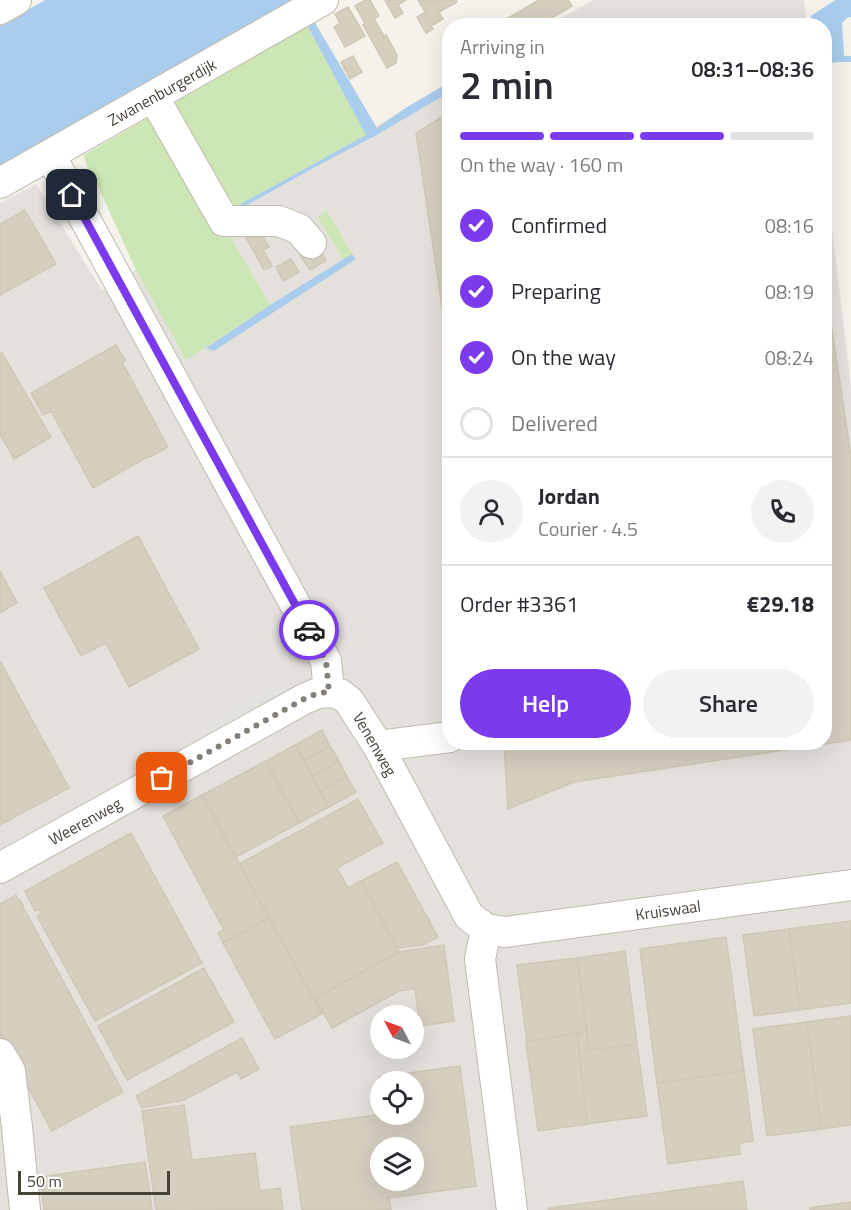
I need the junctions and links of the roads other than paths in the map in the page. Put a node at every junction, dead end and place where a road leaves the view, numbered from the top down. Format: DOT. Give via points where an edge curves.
graph roads {
  1 [pos="16,0"];
  2 [pos="323,0"];
  3 [pos="0,9"];
  4 [pos="153,96"];
  5 [pos="50,154"];
  6 [pos="0,183"];
  7 [pos="311,243"];
  8 [pos="329,692"];
  9 [pos="442,737"];
  10 [pos="378,746"];
  11 [pos="0,868"];
  12 [pos="851,885"];
  13 [pos="486,928"];
  14 [pos="0,1054"];
  15 [pos="25,1210"];
  16 [pos="512,1210"];
  1 -- 3 [label="street"];
  2 -- 4 [label="street, Zwanenburgerdijk"];
  4 -- 5 [label="street, Zwanenburgerdijk"];
  4 -- 7 [label="street" via="224,221 279,221 298,230"];
  5 -- 6 [label="street, Zwanenburgerdijk"];
  5 -- 8 [label="street" via="326,661"];
  8 -- 10 [label="street, Venenweg" via="350,701"];
  8 -- 11 [label="street, Weerenweg" via="304,699"];
  9 -- 10 [label="street"];
  10 -- 13 [label="street, Venenweg" via="469,916"];
  12 -- 13 [label="street, Kruiswaal" via="505,932"];
  13 -- 16 [label="street" via="480,959"];
  14 -- 15 [label="street" via="10,1071"];
}
